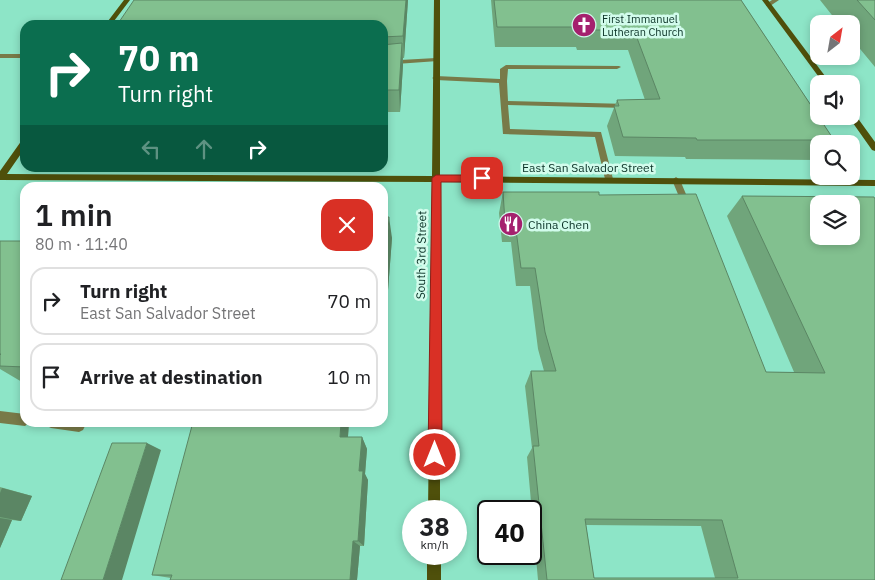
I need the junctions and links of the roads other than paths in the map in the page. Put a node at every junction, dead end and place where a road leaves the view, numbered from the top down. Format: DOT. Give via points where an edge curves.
graph roads {
  1 [pos="127,0"];
  2 [pos="437,0"];
  3 [pos="776,0"];
  4 [pos="766,2"];
  5 [pos="112,20"];
  6 [pos="0,56"];
  7 [pos="20,56"];
  8 [pos="436,60"];
  9 [pos="388,64"];
  10 [pos="617,67"];
  11 [pos="821,75"];
  12 [pos="436,78"];
  13 [pos="503,81"];
  14 [pos="505,103"];
  15 [pos="632,106"];
  16 [pos="858,125"];
  17 [pos="875,148"];
  18 [pos="20,149"];
  19 [pos="0,177"];
  20 [pos="436,178"];
  21 [pos="609,179"];
  22 [pos="676,180"];
  23 [pos="875,184"];
  24 [pos="690,214"];
  25 [pos="0,417"];
  26 [pos="20,419"];
  27 [pos="434,500"];
  28 [pos="434,565"];
  29 [pos="434,580"];
  1 -- 5 [label="street"];
  2 -- 8 [label="street, South 3rd Street"];
  3 -- 4 [label="lane"];
  4 -- 11 [label="street"];
  6 -- 7 [label="lane"];
  8 -- 9 [label="lane"];
  8 -- 12 [label="street, South 3rd Street"];
  10 -- 13 [label="lane" via="506,67"];
  12 -- 13 [label="lane"];
  12 -- 20 [label="street, South 3rd Street"];
  13 -- 14 [label="lane"];
  14 -- 15 [label="lane"];
  14 -- 21 [label="lane" via="506,132 598,134"];
  16 -- 17 [label="street"];
  18 -- 19 [label="street"];
  19 -- 20 [label="street, East San Salvador Street"];
  20 -- 21 [label="street, East San Salvador Street"];
  20 -- 27 [label="street, South 3rd Street"];
  21 -- 22 [label="street, East San Salvador Street"];
  22 -- 23 [label="street, East San Salvador Street"];
  22 -- 24 [label="lane"];
  25 -- 26 [label="lane"];
  28 -- 29 [label="street"];
}
